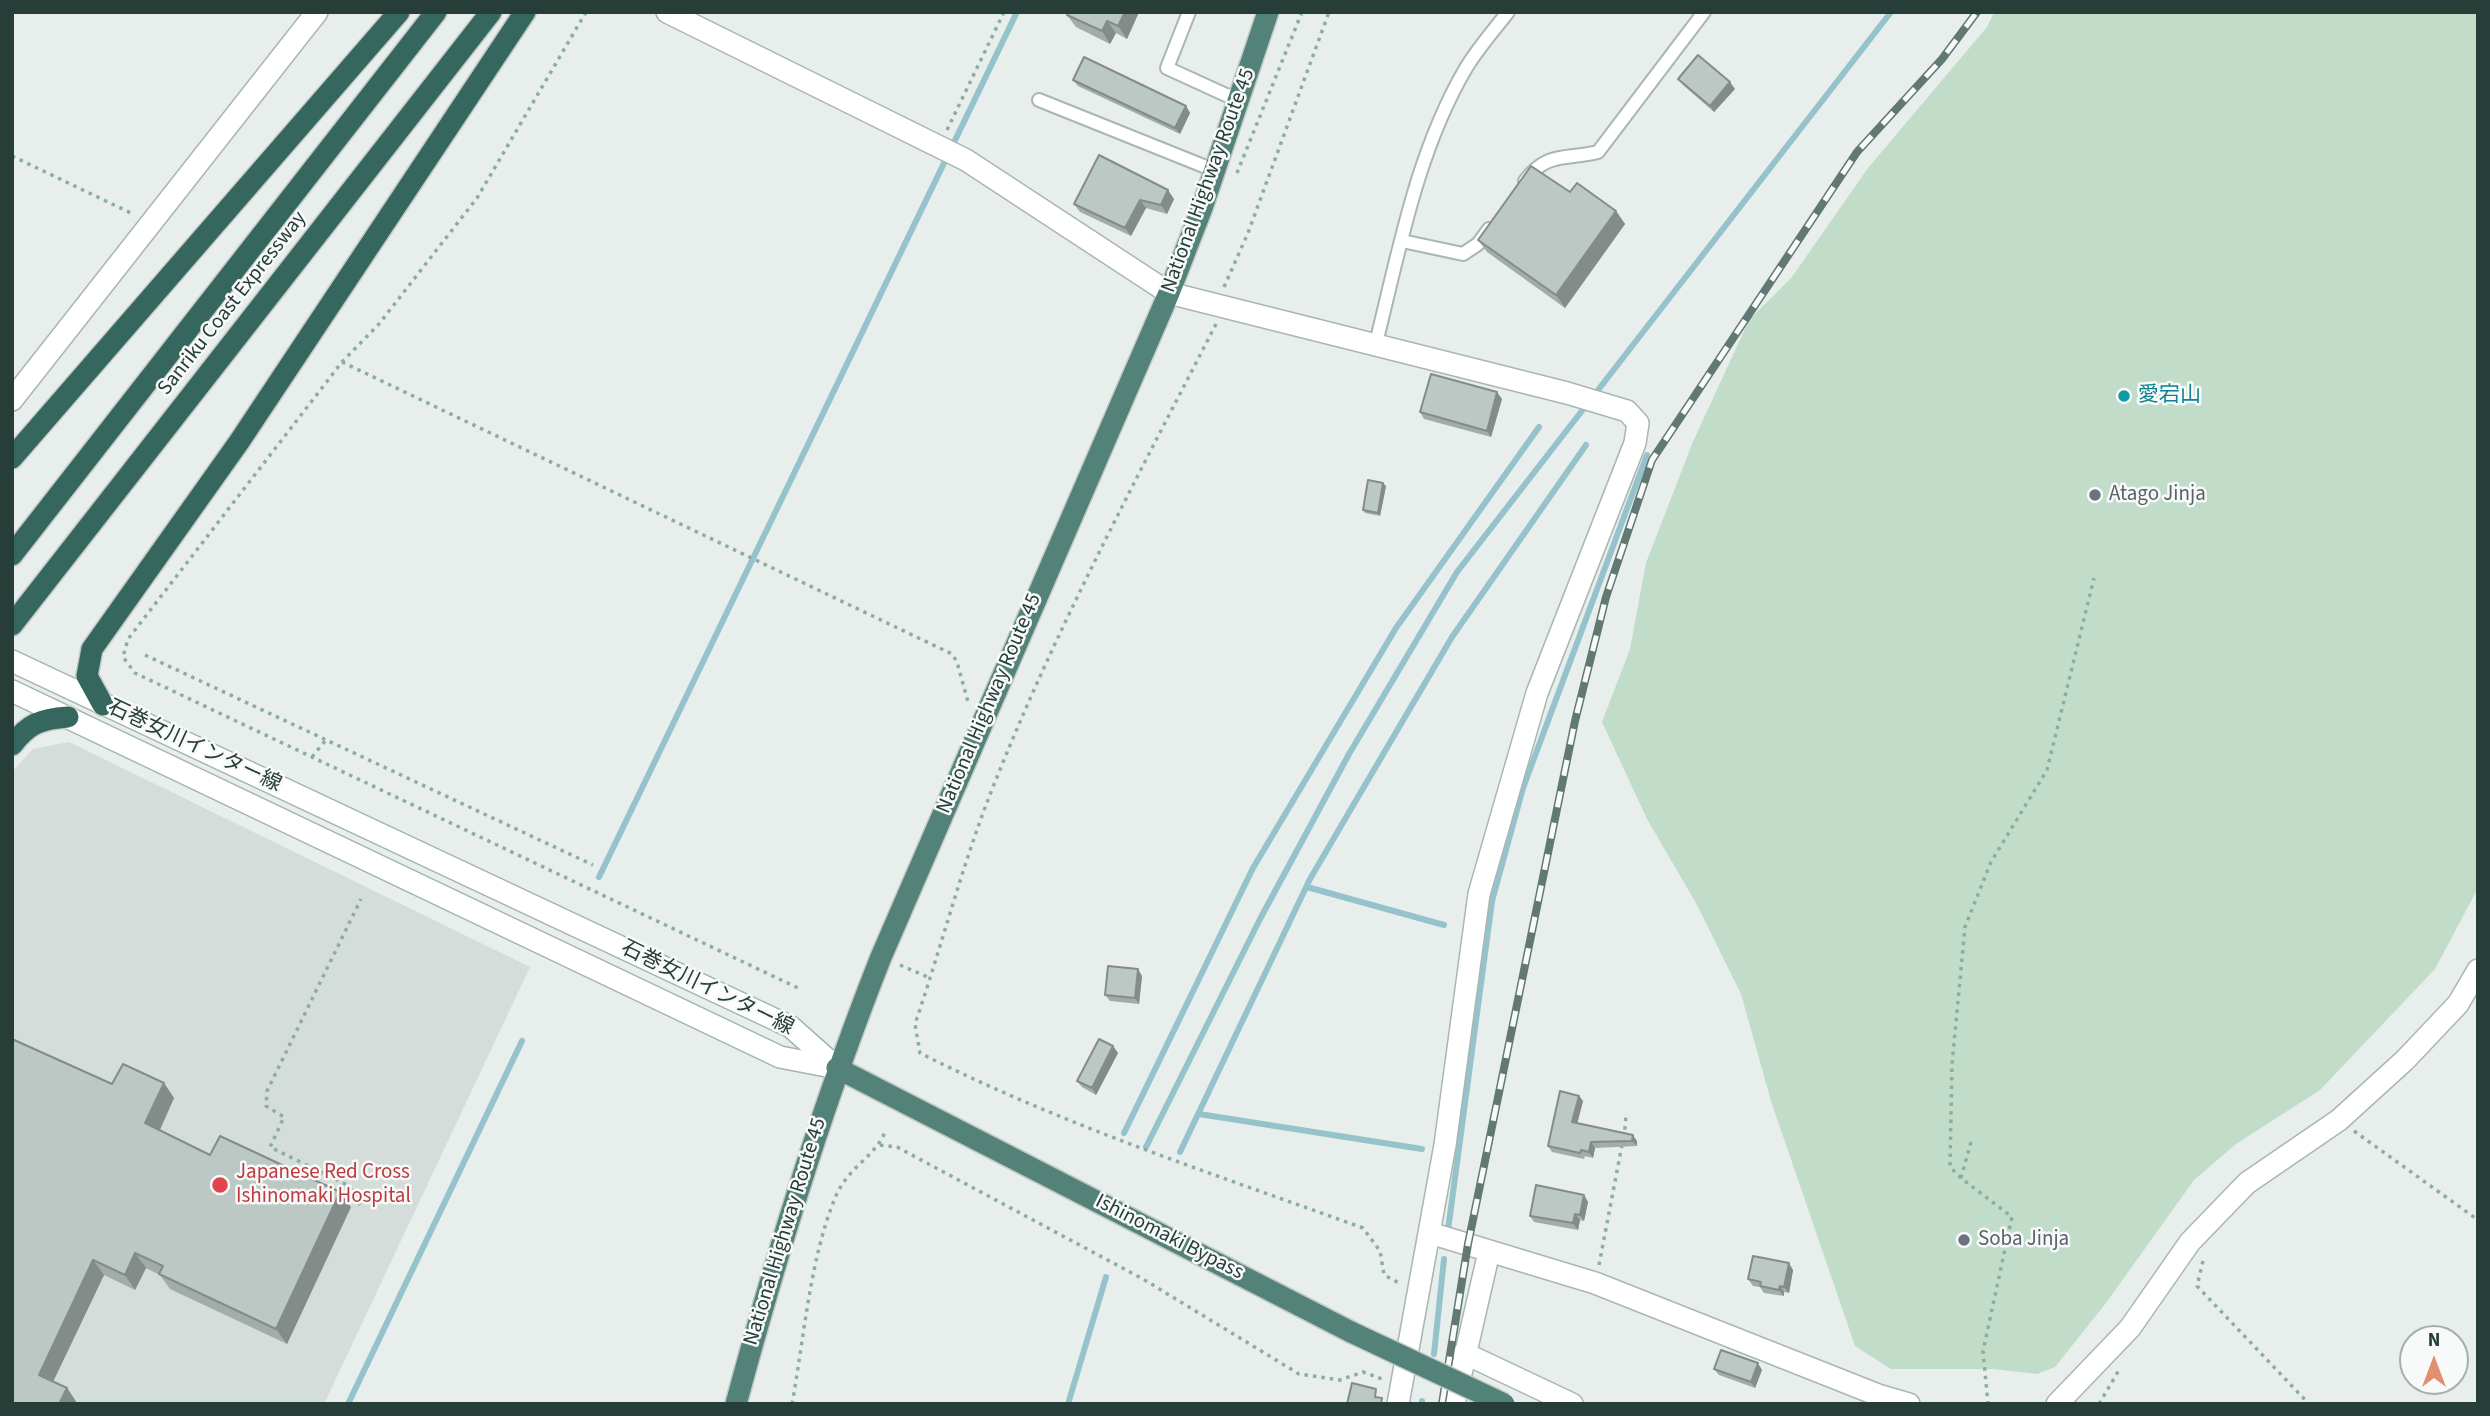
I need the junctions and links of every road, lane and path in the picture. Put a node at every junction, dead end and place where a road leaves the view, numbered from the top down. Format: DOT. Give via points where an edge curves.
graph roads {
  1 [pos="317,12"];
  2 [pos="399,12"];
  3 [pos="436,12"];
  4 [pos="491,12"];
  5 [pos="526,12"];
  6 [pos="586,12"];
  7 [pos="667,12"];
  8 [pos="1004,12"];
  9 [pos="1189,12"];
  10 [pos="1268,12"];
  11 [pos="1302,12"];
  12 [pos="1329,12"];
  13 [pos="1508,12"];
  14 [pos="1704,12"];
  15 [pos="1242,98"];
  16 [pos="1039,100"];
  17 [pos="946,151"];
  18 [pos="12,156"];
  19 [pos="1226,173"];
  20 [pos="1514,194"];
  21 [pos="1500,214"];
  22 [pos="151,222"];
  23 [pos="1402,241"];
  24 [pos="1169,293"];
  25 [pos="1220,306"];
  26 [pos="1376,344"];
  27 [pos="342,362"];
  28 [pos="12,400"];
  29 [pos="12,458"];
  30 [pos="12,555"];
  31 [pos="2094,578"];
  32 [pos="14,624"];
  33 [pos="145,656"];
  34 [pos="12,661"];
  35 [pos="12,691"];
  36 [pos="968,702"];
  37 [pos="103,705"];
  38 [pos="68,717"];
  39 [pos="325,741"];
  40 [pos="12,745"];
  41 [pos="312,757"];
  42 [pos="593,865"];
  43 [pos="362,900"];
  44 [pos="881,957"];
  45 [pos="2478,970"];
  46 [pos="930,978"];
  47 [pos="797,988"];
  48 [pos="837,1068"];
  49 [pos="1626,1116"];
  50 [pos="2339,1120"];
  51 [pos="886,1130"];
  52 [pos="1971,1142"];
  53 [pos="880,1146"];
  54 [pos="1961,1178"];
  55 [pos="360,1205"];
  56 [pos="2478,1220"];
  57 [pos="2208,1224"];
  58 [pos="1430,1233"];
  59 [pos="1489,1252"];
  60 [pos="1595,1283"];
  61 [pos="1421,1288"];
  62 [pos="1464,1353"];
  63 [pos="1399,1394"];
  64 [pos="1878,1399"];
  65 [pos="736,1404"];
  66 [pos="792,1404"];
  67 [pos="1454,1404"];
  68 [pos="1504,1404"];
  69 [pos="1572,1404"];
  70 [pos="1909,1404"];
  71 [pos="1989,1404"];
  72 [pos="2057,1404"];
  73 [pos="2309,1404"];
  1 -- 22 [label="street"];
  2 -- 29 [label="highway"];
  3 -- 30 [label="highway, Sanriku Coast Expressway"];
  4 -- 32 [label="highway, Sanriku Coast Expressway"];
  5 -- 37 [label="highway" via="239,442 92,649 88,676"];
  6 -- 27 [label="path" via="477,198 379,324"];
  7 -- 17 [label="street"];
  8 -- 17 [label="path"];
  9 -- 15 [label="lane" via="1167,68"];
  10 -- 15 [label="highway, National Highway Route 45"];
  11 -- 19 [label="path"];
  12 -- 25 [label="path"];
  13 -- 23 [label="lane" via="1467,66 1446,107"];
  14 -- 20 [label="lane" via="1598,152 1537,164"];
  15 -- 19 [label="highway, National Highway Route 45"];
  16 -- 19 [label="lane"];
  17 -- 24 [label="street"];
  18 -- 22 [label="path"];
  19 -- 24 [label="highway, National Highway Route 45"];
  21 -- 23 [label="lane" via="1478,244 1463,254"];
  22 -- 28 [label="street"];
  23 -- 26 [label="lane"];
  24 -- 25 [label="street"];
  24 -- 44 [label="highway, National Highway Route 45"];
  25 -- 26 [label="street"];
  25 -- 46 [label="path" via="1023,716 966,860"];
  26 -- 58 [label="street" via="1608,405 1627,411 1637,423 1635,443 1537,693 1479,894"];
  27 -- 36 [label="path" via="952,654"];
  27 -- 41 [label="path" via="128,639 122,657 135,673"];
  31 -- 54 [label="path" via="2047,769 1991,862 1965,927 1952,1064 1950,1154 1950,1167"];
  33 -- 39 [label="path"];
  34 -- 37 [label="street, 石巻女川インター線"];
  35 -- 38 [label="street, 石巻女川インター線"];
  37 -- 48 [label="street, 石巻女川インター線" via="794,1029"];
  38 -- 40 [label="highway" via="40,719"];
  38 -- 48 [label="street, 石巻女川インター線" via="780,1058"];
  39 -- 41 [label="path"];
  39 -- 42 [label="path"];
  41 -- 47 [label="path"];
  43 -- 55 [label="path" via="267,1091 266,1106 284,1117 270,1147 349,1186"];
  44 -- 46 [label="path"];
  44 -- 48 [label="highway, National Highway Route 45"];
  45 -- 50 [label="street" via="2458,1004"];
  46 -- 61 [label="path" via="915,1024 920,1053 1118,1141 1363,1228 1380,1251 1384,1275 1399,1284"];
  48 -- 65 [label="highway, National Highway Route 45" via="795,1195"];
  48 -- 68 [label="highway, Ishinomaki Bypass, bridge" via="1351,1332"];
  49 -- 60 [label="path"];
  50 -- 56 [label="path"];
  50 -- 57 [label="street" via="2247,1183"];
  51 -- 53 [label="path"];
  52 -- 54 [label="path"];
  53 -- 63 [label="path" via="897,1147 1143,1279 1299,1374 1339,1380 1363,1372"];
  53 -- 66 [label="path" via="854,1166 836,1197 820,1248"];
  54 -- 71 [label="path" via="2012,1217 1983,1351"];
  57 -- 72 [label="street" via="2190,1242 2130,1328"];
  57 -- 73 [label="path" via="2209,1239 2197,1286"];
  58 -- 59 [label="street"];
  58 -- 61 [label="street"];
  59 -- 60 [label="street"];
  59 -- 62 [label="street"];
  60 -- 64 [label="street"];
  61 -- 63 [label="street"];
  62 -- 67 [label="street"];
  62 -- 69 [label="street"];
  64 -- 70 [label="street"];
}
